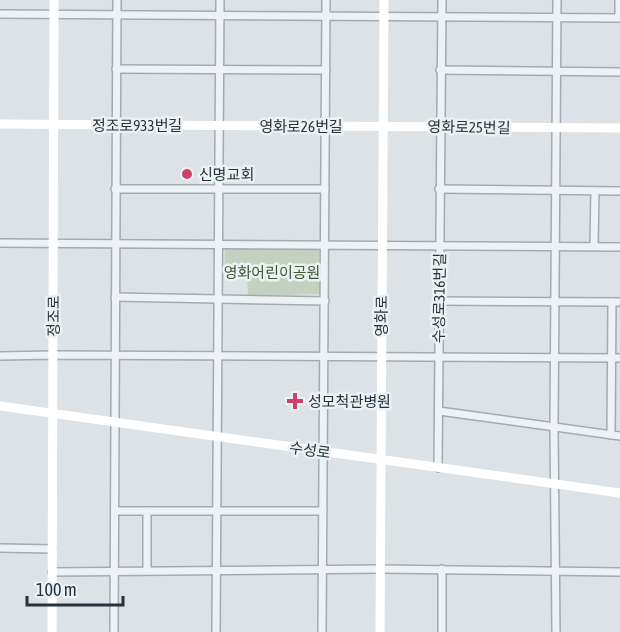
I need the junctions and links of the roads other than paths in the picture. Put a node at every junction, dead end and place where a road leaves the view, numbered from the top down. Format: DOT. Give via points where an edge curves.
graph roads {
  1 [pos="54,0"];
  2 [pos="117,0"];
  3 [pos="220,0"];
  4 [pos="326,0"];
  5 [pos="384,0"];
  6 [pos="442,0"];
  7 [pos="557,0"];
  8 [pos="619,0"];
  9 [pos="0,14"];
  10 [pos="54,14"];
  11 [pos="117,15"];
  12 [pos="220,16"];
  13 [pos="326,16"];
  14 [pos="442,16"];
  15 [pos="384,17"];
  16 [pos="557,18"];
  17 [pos="620,18"];
  18 [pos="116,69"];
  19 [pos="219,69"];
  20 [pos="326,70"];
  21 [pos="440,70"];
  22 [pos="557,71"];
  23 [pos="620,72"];
  24 [pos="0,124"];
  25 [pos="54,124"];
  26 [pos="116,125"];
  27 [pos="219,126"];
  28 [pos="326,126"];
  29 [pos="382,126"];
  30 [pos="440,127"];
  31 [pos="556,128"];
  32 [pos="620,128"];
  33 [pos="219,188"];
  34 [pos="115,189"];
  35 [pos="325,189"];
  36 [pos="439,189"];
  37 [pos="556,191"];
  38 [pos="595,191"];
  39 [pos="620,191"];
  40 [pos="0,243"];
  41 [pos="53,243"];
  42 [pos="116,244"];
  43 [pos="219,244"];
  44 [pos="325,246"];
  45 [pos="382,246"];
  46 [pos="440,246"];
  47 [pos="594,246"];
  48 [pos="556,247"];
  49 [pos="620,247"];
  50 [pos="115,297"];
  51 [pos="218,300"];
  52 [pos="325,301"];
  53 [pos="439,301"];
  54 [pos="556,302"];
  55 [pos="616,302"];
  56 [pos="53,355"];
  57 [pos="0,356"];
  58 [pos="114,356"];
  59 [pos="218,356"];
  60 [pos="324,357"];
  61 [pos="381,357"];
  62 [pos="439,357"];
  63 [pos="555,358"];
  64 [pos="616,358"];
  65 [pos="0,406"];
  66 [pos="439,411"];
  67 [pos="52,414"];
  68 [pos="114,422"];
  69 [pos="554,427"];
  70 [pos="611,435"];
  71 [pos="620,436"];
  72 [pos="217,437"];
  73 [pos="324,452"];
  74 [pos="381,460"];
  75 [pos="438,468"];
  76 [pos="555,483"];
  77 [pos="620,493"];
  78 [pos="215,510"];
  79 [pos="115,511"];
  80 [pos="147,511"];
  81 [pos="323,511"];
  82 [pos="0,549"];
  83 [pos="52,549"];
  84 [pos="380,568"];
  85 [pos="215,569"];
  86 [pos="322,569"];
  87 [pos="442,570"];
  88 [pos="147,571"];
  89 [pos="556,571"];
  90 [pos="52,572"];
  91 [pos="114,572"];
  92 [pos="620,572"];
  93 [pos="52,632"];
  94 [pos="114,632"];
  95 [pos="216,632"];
  96 [pos="322,632"];
  97 [pos="380,632"];
  98 [pos="442,632"];
  99 [pos="556,632"];
  1 -- 10 [label="street, 정조로"];
  2 -- 11 [label="street"];
  3 -- 12 [label="street"];
  4 -- 13 [label="street"];
  5 -- 15 [label="street, 영화로"];
  6 -- 14 [label="street, 수성로316번길"];
  7 -- 16 [label="street"];
  8 -- 17 [label="street"];
  9 -- 10 [label="street"];
  10 -- 11 [label="street"];
  10 -- 25 [label="street, 정조로"];
  11 -- 12 [label="street"];
  11 -- 18 [label="street"];
  12 -- 13 [label="street"];
  12 -- 19 [label="street"];
  13 -- 15 [label="street"];
  13 -- 20 [label="street"];
  14 -- 15 [label="street"];
  14 -- 16 [label="street"];
  14 -- 21 [label="street, 수성로316번길"];
  15 -- 29 [label="street, 영화로"];
  16 -- 17 [label="street"];
  16 -- 22 [label="street"];
  18 -- 19 [label="street"];
  18 -- 26 [label="street"];
  19 -- 20 [label="street"];
  19 -- 27 [label="street"];
  20 -- 28 [label="street"];
  21 -- 22 [label="street"];
  21 -- 30 [label="street, 수성로316번길"];
  22 -- 23 [label="street"];
  22 -- 31 [label="street"];
  24 -- 25 [label="street, 정조로933번길"];
  25 -- 26 [label="street, 정조로933번길"];
  25 -- 41 [label="street, 정조로"];
  26 -- 27 [label="street, 정조로933번길"];
  26 -- 34 [label="street"];
  27 -- 28 [label="street, 영화로26번길"];
  27 -- 33 [label="street"];
  28 -- 29 [label="street, 영화로26번길"];
  28 -- 35 [label="street"];
  29 -- 30 [label="street, 영화로25번길"];
  29 -- 45 [label="street, 영화로"];
  30 -- 31 [label="street, 영화로25번길"];
  30 -- 36 [label="street, 수성로316번길"];
  31 -- 32 [label="street, 영화로25번길"];
  31 -- 37 [label="street"];
  33 -- 34 [label="street"];
  33 -- 35 [label="street"];
  33 -- 43 [label="street"];
  34 -- 42 [label="street"];
  35 -- 44 [label="street"];
  36 -- 37 [label="street"];
  36 -- 46 [label="street, 수성로316번길"];
  37 -- 38 [label="street"];
  37 -- 48 [label="street"];
  38 -- 39 [label="street"];
  38 -- 47 [label="street"];
  40 -- 41 [label="street"];
  41 -- 42 [label="street"];
  41 -- 56 [label="street, 정조로"];
  42 -- 43 [label="street"];
  42 -- 50 [label="street"];
  43 -- 44 [label="street"];
  43 -- 51 [label="street"];
  44 -- 45 [label="street"];
  44 -- 52 [label="street"];
  45 -- 46 [label="street"];
  45 -- 61 [label="street, 영화로"];
  46 -- 48 [label="street"];
  46 -- 53 [label="street, 수성로316번길"];
  47 -- 48 [label="street"];
  47 -- 49 [label="street"];
  48 -- 54 [label="street"];
  50 -- 51 [label="street"];
  50 -- 58 [label="street"];
  51 -- 52 [label="street"];
  51 -- 59 [label="street"];
  52 -- 60 [label="street"];
  53 -- 54 [label="street"];
  53 -- 62 [label="street, 수성로316번길"];
  54 -- 55 [label="street"];
  54 -- 63 [label="street"];
  55 -- 64 [label="street"];
  56 -- 57 [label="street"];
  56 -- 58 [label="street"];
  56 -- 67 [label="street, 정조로"];
  58 -- 59 [label="street"];
  58 -- 68 [label="street"];
  59 -- 60 [label="street"];
  59 -- 72 [label="street"];
  60 -- 61 [label="street"];
  60 -- 73 [label="street"];
  61 -- 62 [label="street"];
  61 -- 74 [label="street, 영화로"];
  62 -- 63 [label="street"];
  62 -- 66 [label="street, 수성로316번길"];
  63 -- 64 [label="street"];
  63 -- 69 [label="street"];
  64 -- 70 [label="street"];
  65 -- 67 [label="street, 수성로"];
  66 -- 69 [label="street"];
  66 -- 75 [label="street, 수성로316번길"];
  67 -- 68 [label="street, 수성로"];
  67 -- 83 [label="street, 정조로"];
  68 -- 72 [label="street, 수성로"];
  68 -- 79 [label="street"];
  69 -- 70 [label="street"];
  69 -- 76 [label="street"];
  70 -- 71 [label="street"];
  72 -- 73 [label="street, 수성로"];
  72 -- 78 [label="street"];
  73 -- 74 [label="street, 수성로"];
  73 -- 81 [label="street"];
  74 -- 75 [label="street, 수성로"];
  74 -- 84 [label="street, 영화로"];
  75 -- 76 [label="street, 수성로"];
  76 -- 77 [label="street, 수성로"];
  76 -- 89 [label="street"];
  78 -- 80 [label="street"];
  78 -- 81 [label="street"];
  78 -- 85 [label="street"];
  79 -- 80 [label="street"];
  79 -- 91 [label="street"];
  80 -- 88 [label="street"];
  81 -- 86 [label="street"];
  82 -- 83 [label="street"];
  83 -- 90 [label="street, 정조로"];
  84 -- 86 [label="street"];
  84 -- 87 [label="street"];
  84 -- 97 [label="street, 영화로"];
  85 -- 86 [label="street"];
  85 -- 88 [label="street"];
  85 -- 95 [label="street"];
  86 -- 96 [label="street"];
  87 -- 89 [label="street"];
  87 -- 98 [label="street"];
  88 -- 91 [label="street"];
  89 -- 92 [label="street"];
  89 -- 99 [label="street"];
  90 -- 91 [label="street"];
  90 -- 93 [label="street, 정조로"];
  91 -- 94 [label="street"];
}
